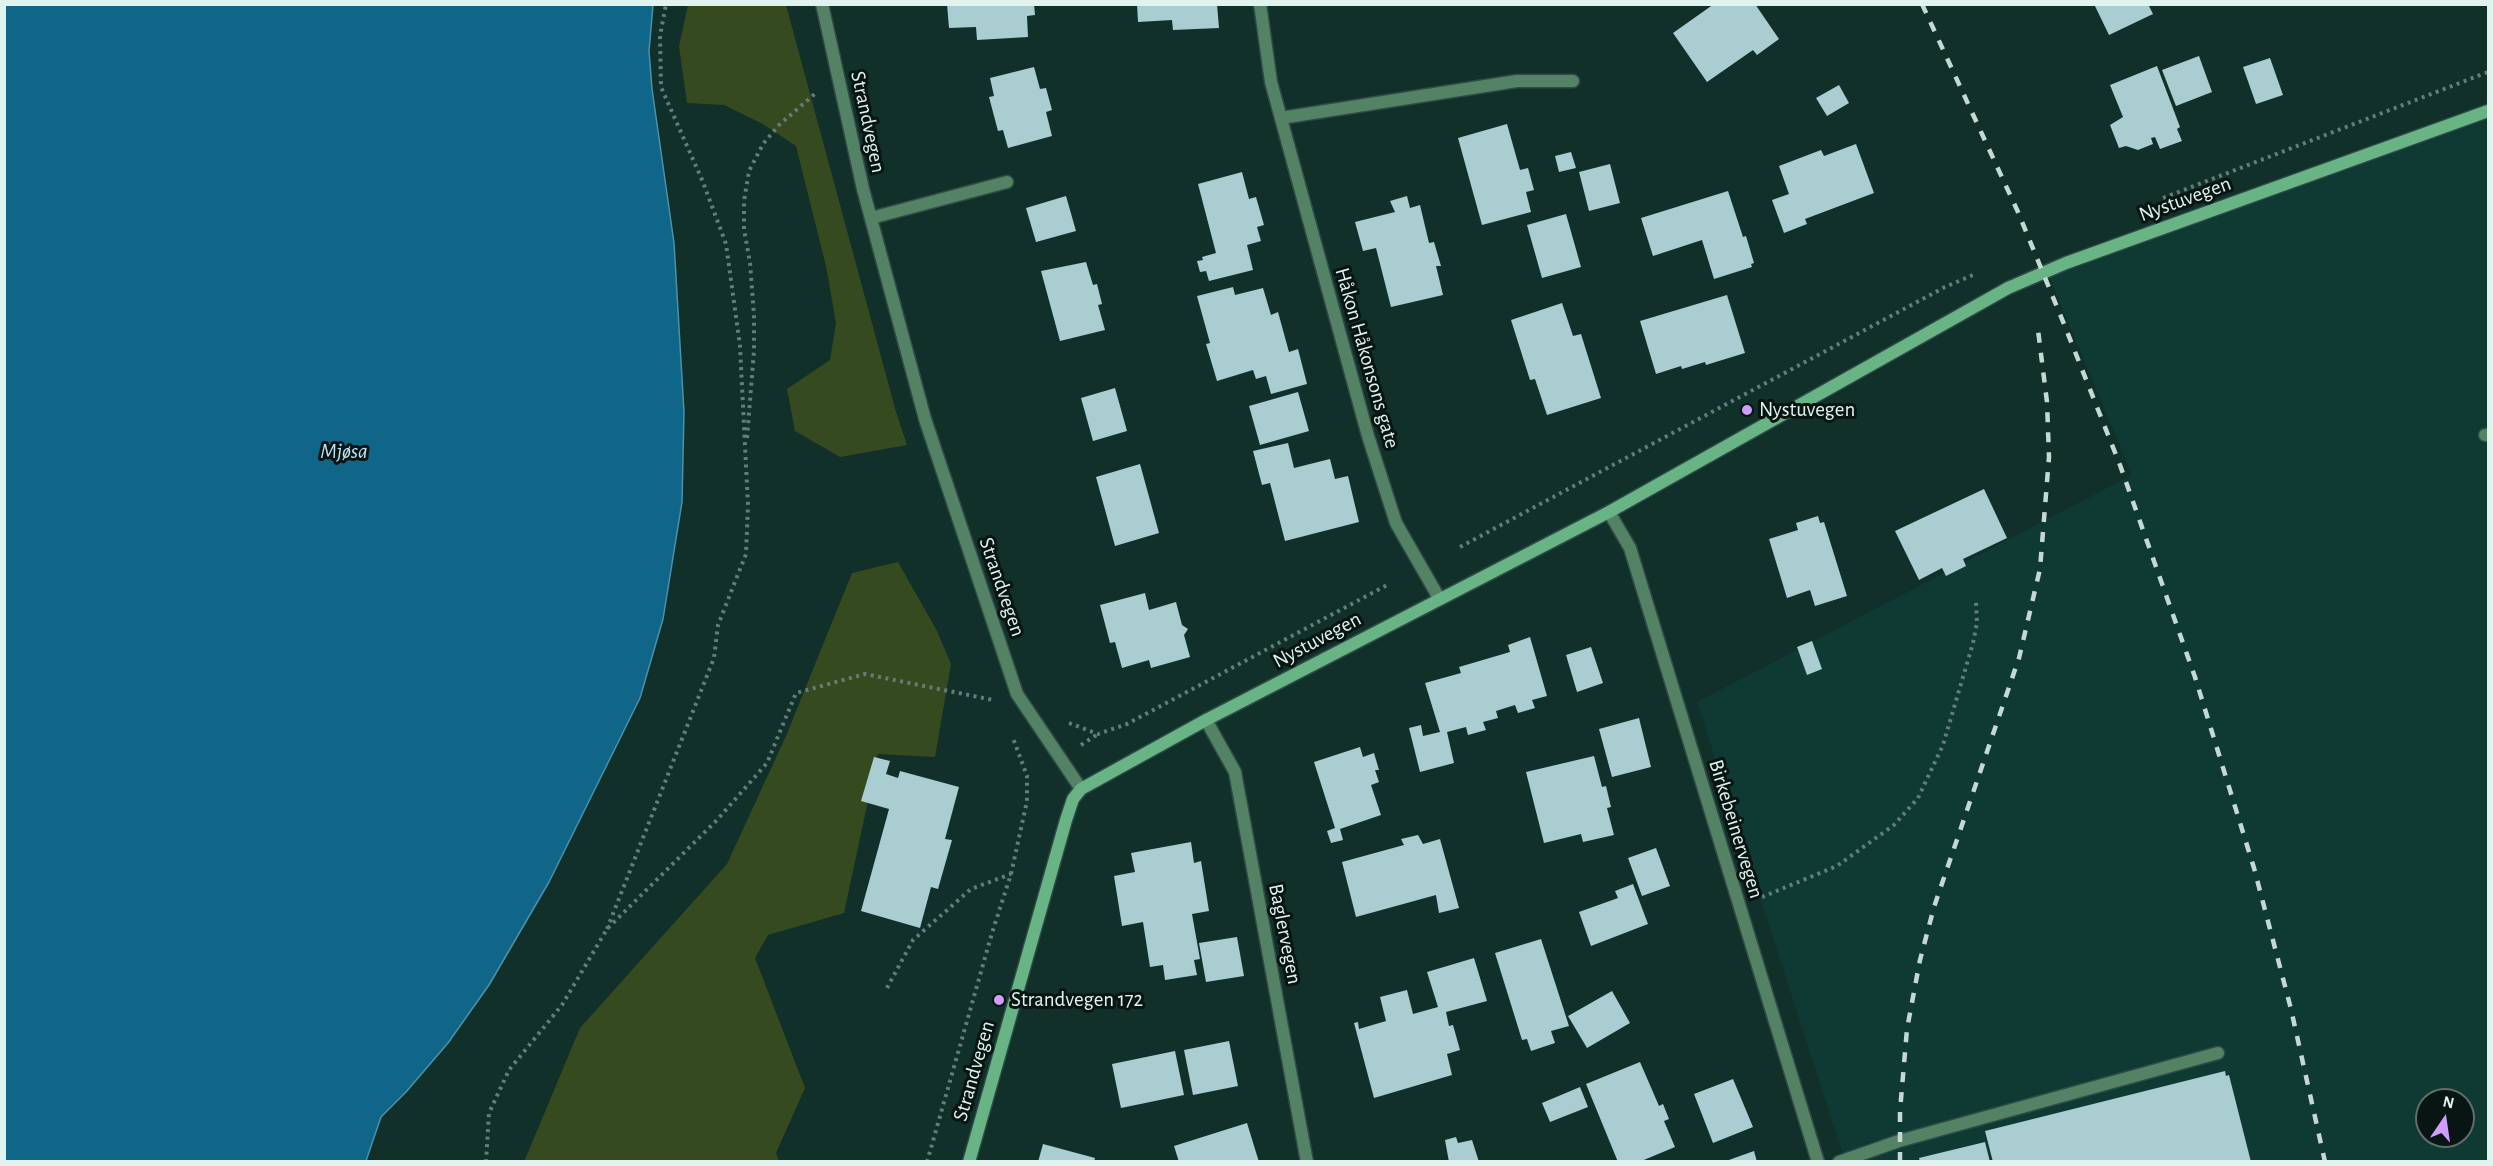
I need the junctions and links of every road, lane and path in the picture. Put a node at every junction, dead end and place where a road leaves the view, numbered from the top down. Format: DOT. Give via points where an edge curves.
graph roads {
  1 [pos="666,4"];
  2 [pos="822,4"];
  3 [pos="1260,4"];
  4 [pos="837,74"];
  5 [pos="1573,81"];
  6 [pos="2488,111"];
  7 [pos="1281,118"];
  8 [pos="1008,182"];
  9 [pos="871,218"];
  10 [pos="745,456"];
  11 [pos="1610,512"];
  12 [pos="1389,584"];
  13 [pos="1439,598"];
  14 [pos="1976,602"];
  15 [pos="1018,697"];
  16 [pos="1206,720"];
  17 [pos="1064,721"];
  18 [pos="1098,734"];
  19 [pos="1073,750"];
  20 [pos="1080,789"];
  21 [pos="1011,874"];
  22 [pos="1738,906"];
  23 [pos="607,929"];
  24 [pos="886,987"];
  25 [pos="2218,1053"];
  26 [pos="486,1161"];
  27 [pos="927,1161"];
  28 [pos="969,1161"];
  29 [pos="1307,1161"];
  30 [pos="1818,1161"];
  31 [pos="1839,1161"];
  1 -- 10 [label="path" via="660,36 661,87 726,243 740,346"];
  2 -- 4 [label="street, Strandvegen"];
  3 -- 7 [label="street, Håkon Håkonsons gate" via="1271,82"];
  4 -- 9 [label="street, Strandvegen"];
  4 -- 10 [label="path" via="779,125 763,144 749,171 744,229 750,263 754,351"];
  5 -- 7 [label="street" via="1517,81"];
  6 -- 11 [label="main road, Nystuvegen" via="2066,262 2008,288"];
  7 -- 13 [label="street, Håkon Håkonsons gate" via="1368,436 1396,523"];
  8 -- 9 [label="street"];
  9 -- 15 [label="street, Strandvegen" via="925,419"];
  10 -- 23 [label="path" via="746,554 718,625 714,658"];
  11 -- 13 [label="main road, Nystuvegen"];
  11 -- 22 [label="street, Birkebeinervegen" via="1630,548"];
  12 -- 18 [label="path" via="1127,724"];
  13 -- 16 [label="main road, Nystuvegen"];
  14 -- 22 [label="path" via="1973,643 1947,733 1918,798 1894,825 1837,866"];
  15 -- 20 [label="street, Strandvegen"];
  15 -- 21 [label="path" via="1008,716 1027,776 1027,801"];
  15 -- 23 [label="path" via="992,700 865,674 796,693 767,762 717,820"];
  16 -- 20 [label="main road, Nystuvegen"];
  16 -- 29 [label="street, Baglervegen" via="1235,772"];
  17 -- 18 [label="path"];
  18 -- 19 [label="path"];
  20 -- 28 [label="main road, Strandvegen" via="1066,820"];
  21 -- 24 [label="path" via="970,889 913,940"];
  21 -- 27 [label="path"];
  22 -- 30 [label="street, Birkebeinervegen"];
  23 -- 26 [label="path" via="562,1005 509,1070 489,1113"];
  25 -- 31 [label="street"];
}
